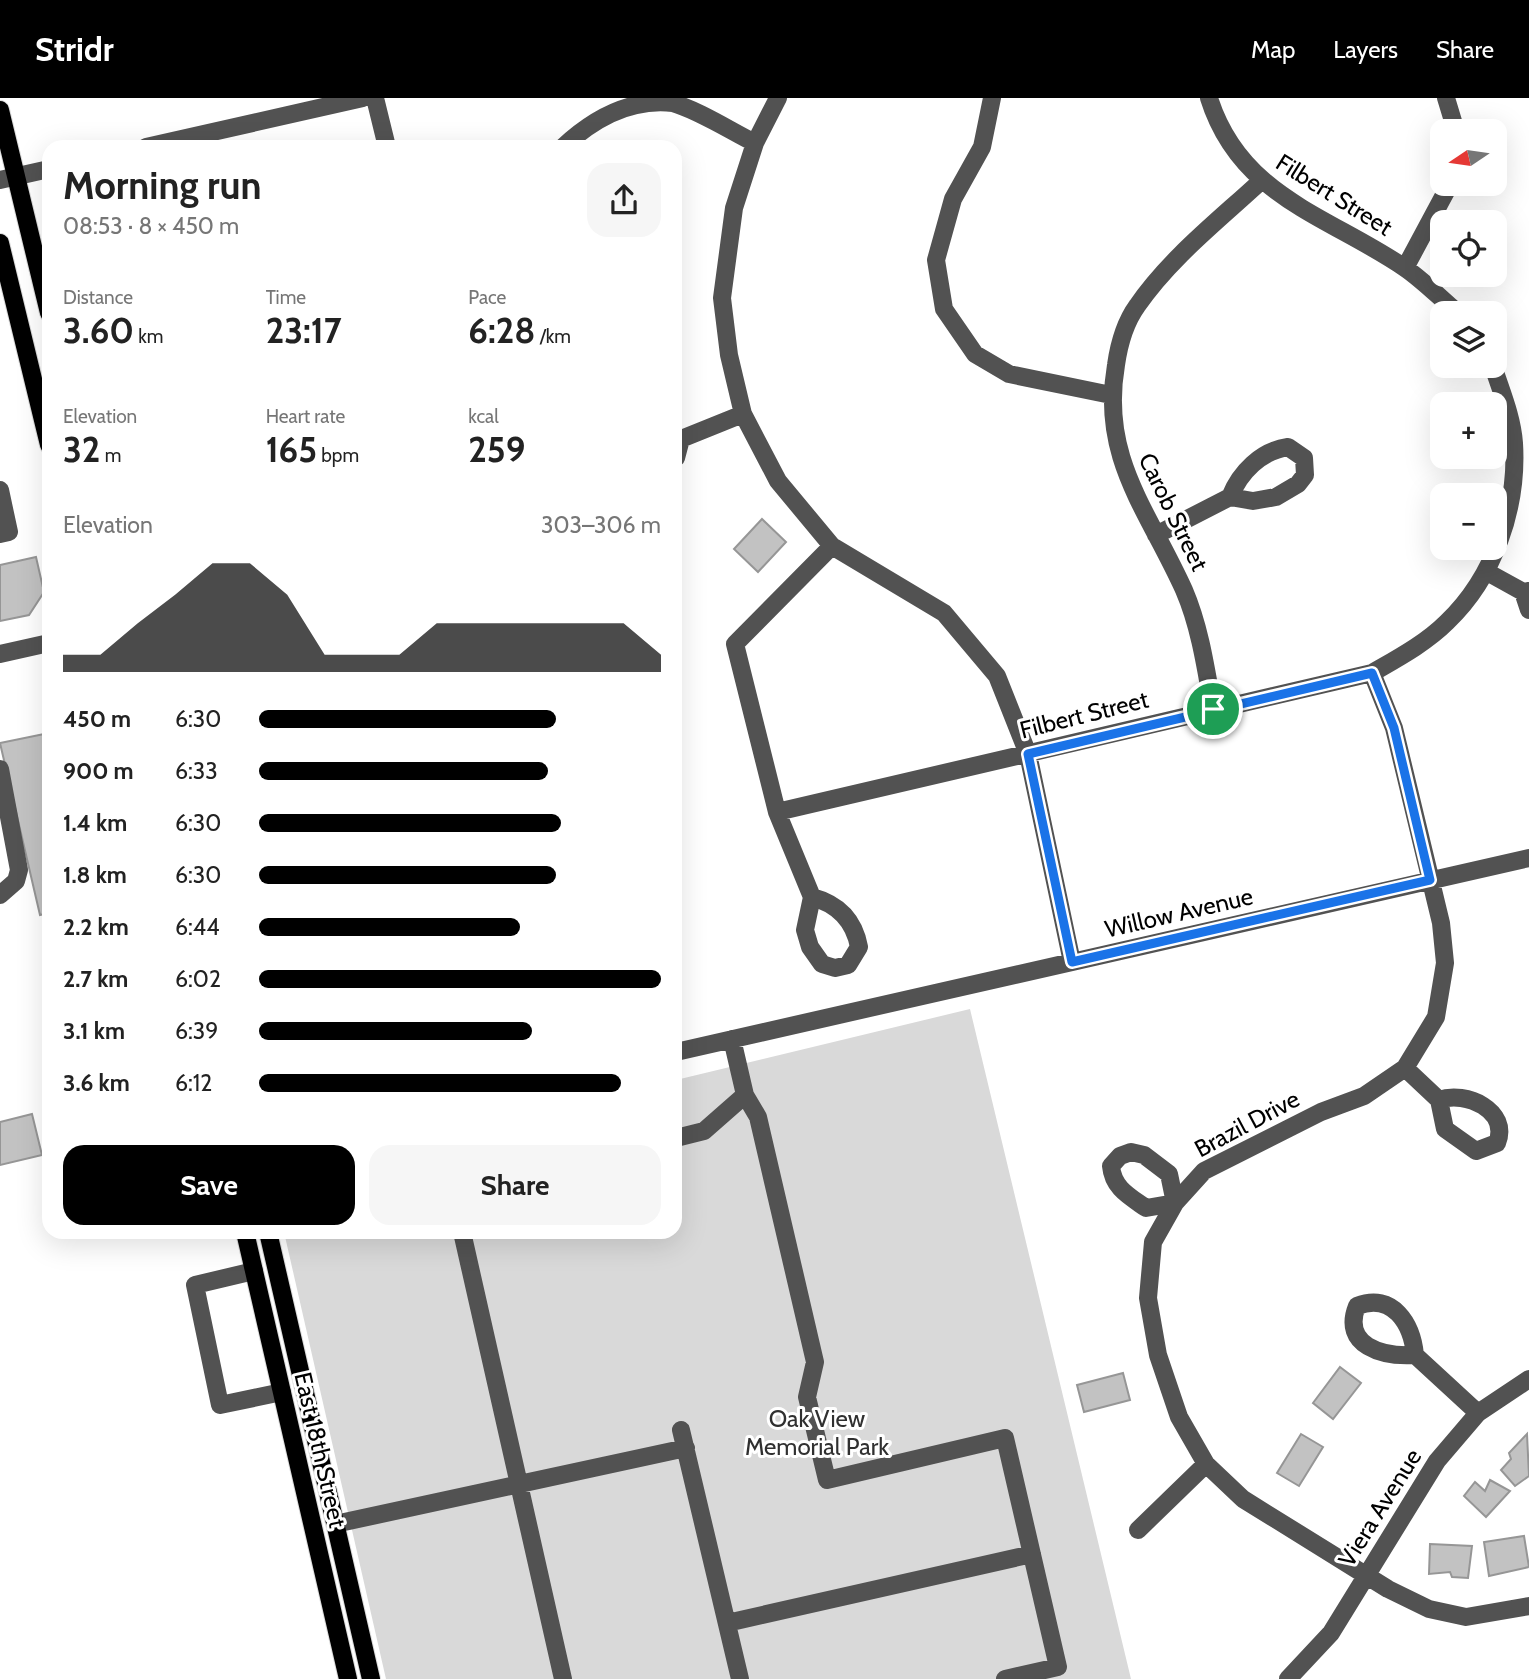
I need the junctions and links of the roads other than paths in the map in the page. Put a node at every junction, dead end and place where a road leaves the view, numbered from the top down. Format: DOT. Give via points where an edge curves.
graph roads {
  1 [pos="363,98"];
  2 [pos="375,98"];
  3 [pos="778,98"];
  4 [pos="992,98"];
  5 [pos="1209,98"];
  6 [pos="1446,98"];
  7 [pos="0,110"];
  8 [pos="1452,119"];
  9 [pos="177,140"];
  10 [pos="385,140"];
  11 [pos="571,140"];
  12 [pos="755,143"];
  13 [pos="42,171"];
  14 [pos="8,178"];
  15 [pos="1261,181"];
  16 [pos="1444,196"];
  17 [pos="0,243"];
  18 [pos="1405,268"];
  19 [pos="42,290"];
  20 [pos="1444,301"];
  21 [pos="1497,378"];
  22 [pos="1111,395"];
  23 [pos="743,414"];
  24 [pos="42,416"];
  25 [pos="682,437"];
  26 [pos="0,490"];
  27 [pos="1230,497"];
  28 [pos="0,534"];
  29 [pos="1156,535"];
  30 [pos="832,546"];
  31 [pos="1487,572"];
  32 [pos="1526,591"];
  33 [pos="1529,610"];
  34 [pos="42,645"];
  35 [pos="0,654"];
  36 [pos="1372,673"];
  37 [pos="1213,709"];
  38 [pos="1028,754"];
  39 [pos="0,769"];
  40 [pos="777,812"];
  41 [pos="1529,858"];
  42 [pos="1430,880"];
  43 [pos="0,895"];
  44 [pos="812,897"];
  45 [pos="1072,962"];
  46 [pos="732,1039"];
  47 [pos="682,1051"];
  48 [pos="1405,1068"];
  49 [pos="745,1095"];
  50 [pos="1439,1100"];
  51 [pos="682,1136"];
  52 [pos="247,1239"];
  53 [pos="270,1239"];
  54 [pos="464,1239"];
  55 [pos="254,1271"];
  56 [pos="1415,1355"];
  57 [pos="1529,1379"];
  58 [pos="282,1392"];
  59 [pos="1478,1413"];
  60 [pos="681,1430"];
  61 [pos="686,1448"];
  62 [pos="1206,1464"];
  63 [pos="518,1484"];
  64 [pos="335,1524"];
  65 [pos="1138,1530"];
  66 [pos="1032,1554"];
  67 [pos="1366,1576"];
  68 [pos="1529,1606"];
  69 [pos="727,1623"];
  70 [pos="348,1679"];
  71 [pos="371,1679"];
  72 [pos="563,1679"];
  73 [pos="740,1679"];
  74 [pos="1004,1679"];
  75 [pos="1288,1679"];
  1 -- 9 [label="street"];
  2 -- 10 [label="street"];
  3 -- 12 [label="street"];
  4 -- 22 [label="street" via="982,147 953,199 936,260 944,309 975,354 1009,374"];
  5 -- 15 [label="street, Filbert Street" via="1228,143"];
  6 -- 8 [label="street"];
  7 -- 14 [label="main road"];
  11 -- 12 [label="street" via="593,120 634,102 672,103"];
  12 -- 23 [label="street" via="734,208 722,298"];
  13 -- 14 [label="street"];
  14 -- 19 [label="main road"];
  15 -- 18 [label="street, Filbert Street"];
  15 -- 22 [label="street, Carob Street" via="1183,253 1136,307 1121,338"];
  16 -- 18 [label="street"];
  17 -- 24 [label="main road"];
  18 -- 20 [label="street, Filbert Street"];
  21 -- 31 [label="street, Filbert Street" via="1514,443 1512,485 1505,524"];
  22 -- 29 [label="street, Carob Street" via="1119,458"];
  23 -- 25 [label="street"];
  23 -- 30 [label="street" via="778,481"];
  26 -- 28 [label="street" via="9,532"];
  27 -- 29 [label="street"];
  29 -- 37 [label="street, Carob Street" via="1185,592"];
  30 -- 38 [label="street" via="944,613 997,676"];
  30 -- 40 [label="street" via="736,643"];
  31 -- 32 [label="street"];
  31 -- 36 [label="street, Filbert Street" via="1447,622"];
  32 -- 33 [label="street"];
  34 -- 35 [label="street"];
  36 -- 37 [label="street, Filbert Street"];
  36 -- 42 [label="street, Brazil Drive" via="1394,728"];
  37 -- 38 [label="street, Filbert Street"];
  38 -- 40 [label="street, Filbert Street"];
  38 -- 45 [label="street"];
  39 -- 43 [label="street" via="19,870 16,881"];
  40 -- 44 [label="street"];
  41 -- 42 [label="street, Willow Avenue"];
  42 -- 45 [label="street, Willow Avenue"];
  42 -- 48 [label="street, Brazil Drive" via="1445,963 1436,1017"];
  45 -- 46 [label="street, Willow Avenue"];
  46 -- 47 [label="street, Willow Avenue"];
  46 -- 49 [label="street"];
  48 -- 50 [label="street"];
  48 -- 62 [label="street, Brazil Drive" via="1364,1096 1321,1112 1204,1171 1175,1202 1153,1242 1148,1298 1158,1355 1179,1417"];
  49 -- 51 [label="street" via="704,1130"];
  49 -- 66 [label="street" via="758,1117 815,1362 807,1397 827,1480 1005,1438"];
  52 -- 55 [label="main road, East 18th Street"];
  53 -- 64 [label="main road, East 18th Street"];
  54 -- 63 [label="street"];
  55 -- 58 [label="main road, East 18th Street"];
  55 -- 58 [label="street" via="195,1285 220,1405"];
  56 -- 59 [label="street"];
  57 -- 59 [label="street, Viera Avenue"];
  58 -- 70 [label="main road, East 18th Street"];
  59 -- 67 [label="street, Viera Avenue" via="1437,1461"];
  60 -- 61 [label="street"];
  61 -- 63 [label="street"];
  61 -- 69 [label="street"];
  62 -- 65 [label="street"];
  62 -- 67 [label="street, Brazil Drive" via="1243,1499"];
  63 -- 64 [label="street"];
  63 -- 72 [label="street"];
  64 -- 71 [label="main road, East 18th Street"];
  66 -- 69 [label="street"];
  66 -- 74 [label="street" via="1058,1667"];
  67 -- 68 [label="street, Brazil Drive" via="1429,1609 1466,1617"];
  67 -- 75 [label="street, Viera Avenue" via="1331,1633"];
  69 -- 73 [label="street"];
}
